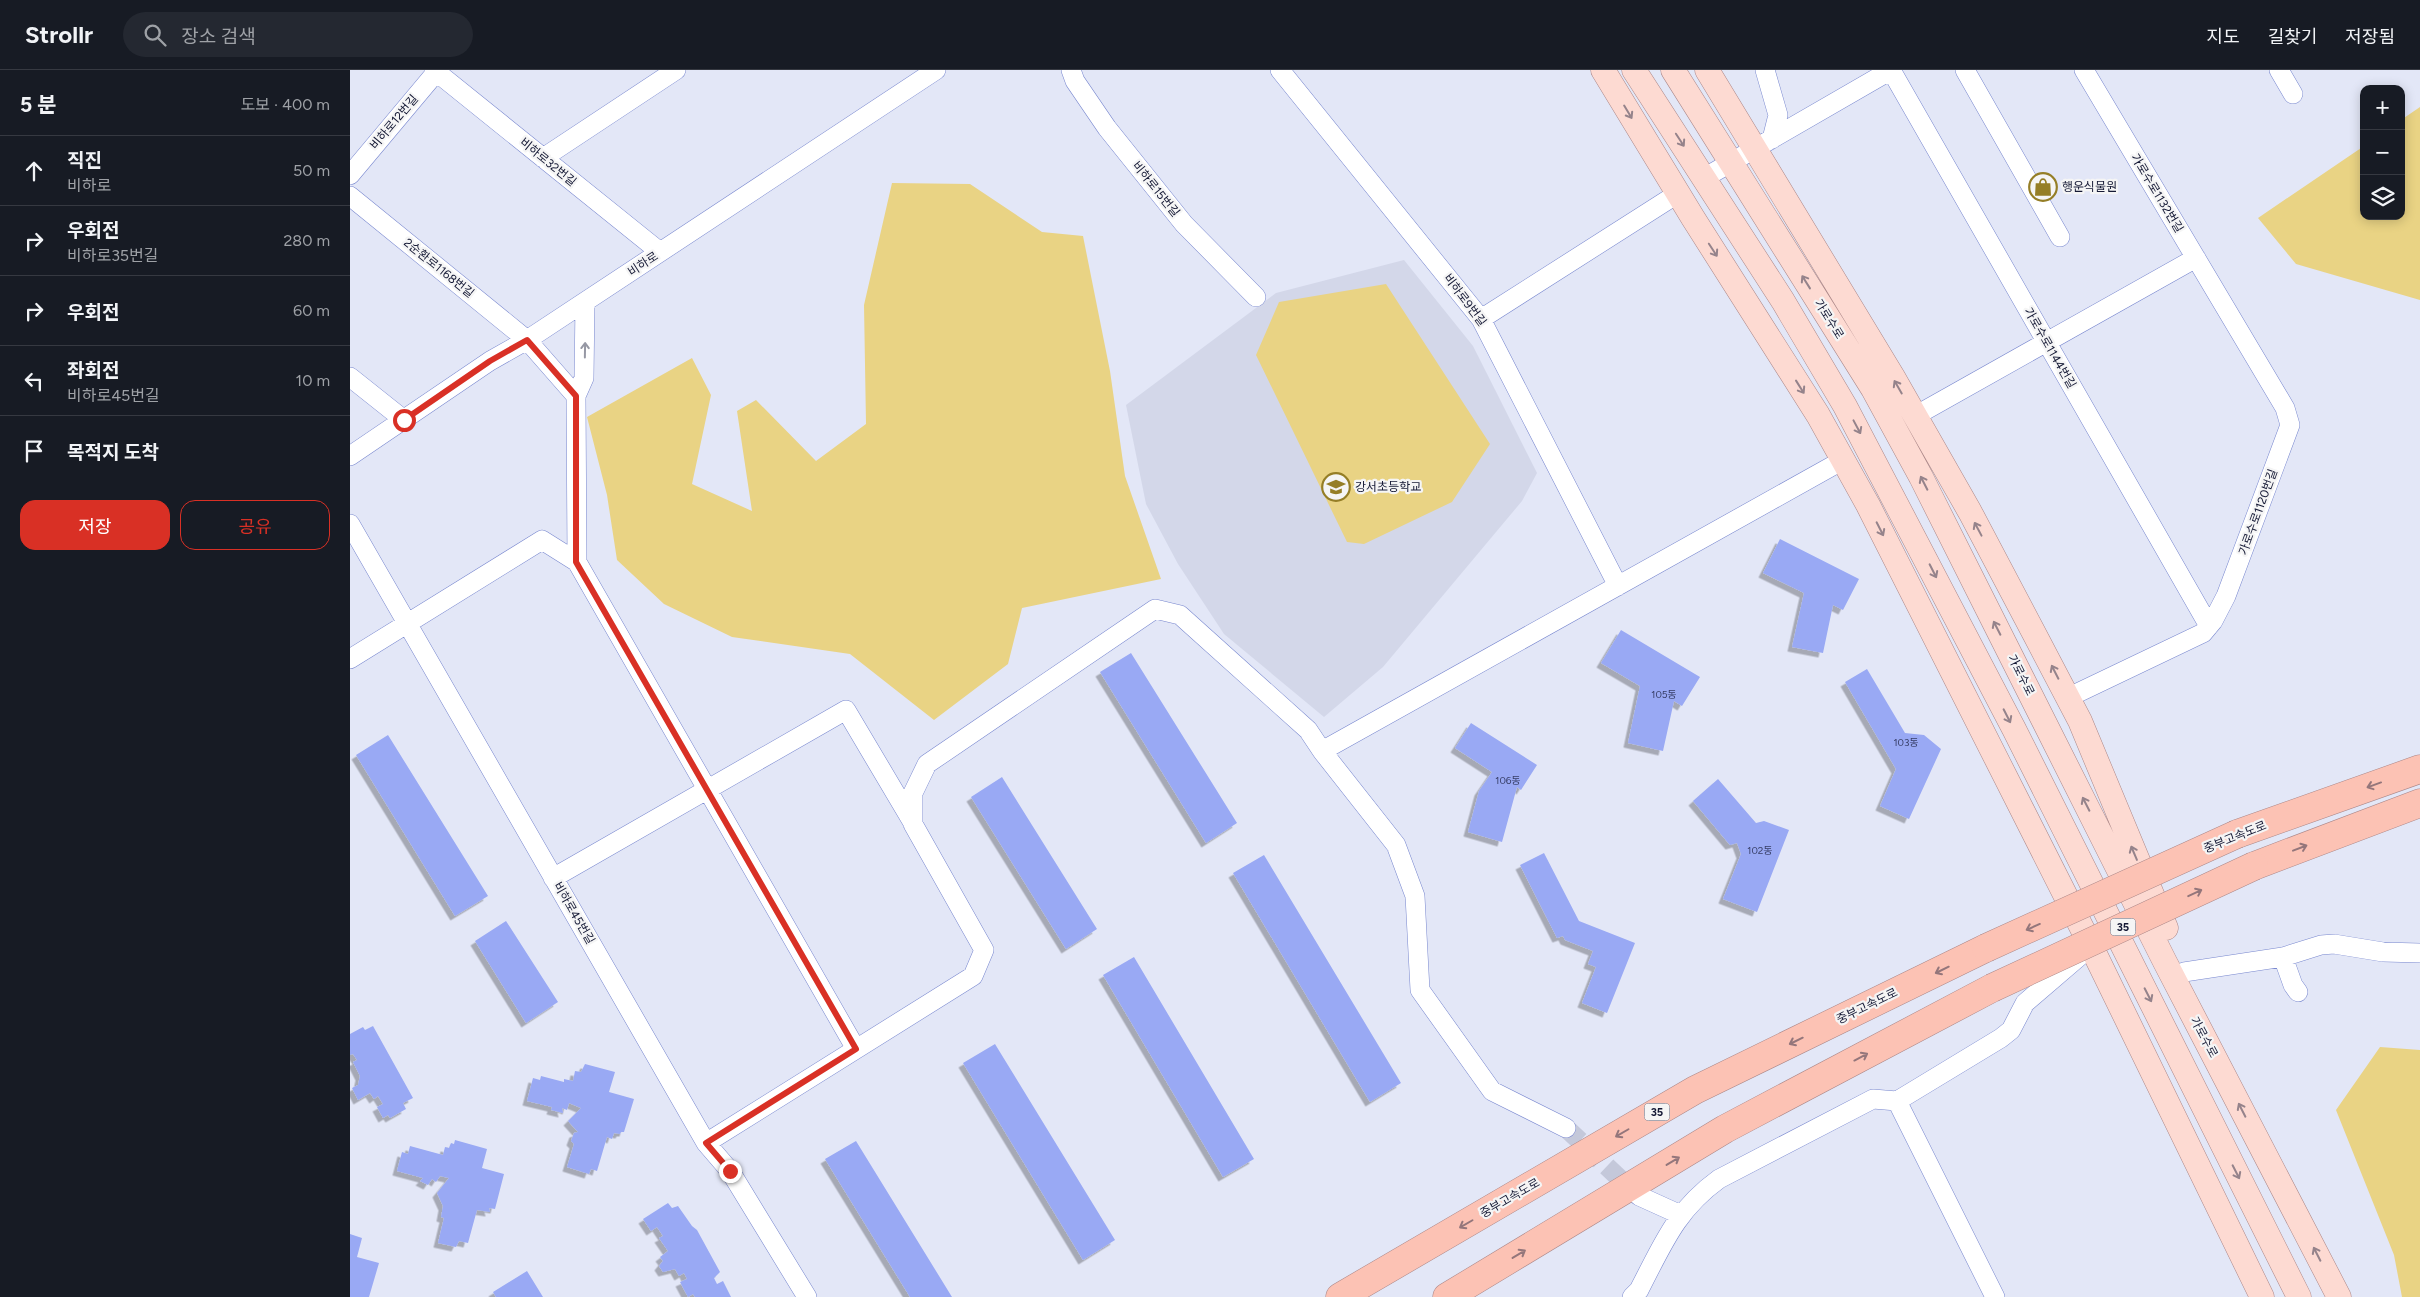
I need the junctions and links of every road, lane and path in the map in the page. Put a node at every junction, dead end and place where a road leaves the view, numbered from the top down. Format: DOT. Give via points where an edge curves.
graph roads {
  1 [pos="676,70"];
  2 [pos="936,70"];
  3 [pos="1070,70"];
  4 [pos="1280,70"];
  5 [pos="1603,70"];
  6 [pos="1634,70"];
  7 [pos="1673,70"];
  8 [pos="1707,70"];
  9 [pos="1765,70"];
  10 [pos="1891,70"];
  11 [pos="1965,70"];
  12 [pos="2084,70"];
  13 [pos="2279,70"];
  14 [pos="436,71"];
  15 [pos="2293,94"];
  16 [pos="1763,144"];
  17 [pos="543,158"];
  18 [pos="1731,162"];
  19 [pos="350,175"];
  20 [pos="1704,178"];
  21 [pos="1677,194"];
  22 [pos="350,196"];
  23 [pos="2060,237"];
  24 [pos="660,252"];
  25 [pos="2196,258"];
  26 [pos="1256,296"];
  27 [pos="585,302"];
  28 [pos="1481,319"];
  29 [pos="527,340"];
  30 [pos="2047,342"];
  31 [pos="350,377"];
  32 [pos="576,396"];
  33 [pos="1915,416"];
  34 [pos="404,420"];
  35 [pos="350,456"];
  36 [pos="1843,460"];
  37 [pos="350,524"];
  38 [pos="576,562"];
  39 [pos="1618,586"];
  40 [pos="407,624"];
  41 [pos="2209,626"];
  42 [pos="350,659"];
  43 [pos="2068,698"];
  44 [pos="1322,750"];
  45 [pos="2420,769"];
  46 [pos="707,790"];
  47 [pos="2420,803"];
  48 [pos="913,824"];
  49 [pos="553,878"];
  50 [pos="2091,946"];
  51 [pos="2420,953"];
  52 [pos="2283,957"];
  53 [pos="2184,972"];
  54 [pos="2298,992"];
  55 [pos="856,1049"];
  56 [pos="2216,1061"];
  57 [pos="1897,1101"];
  58 [pos="1566,1128"];
  59 [pos="706,1143"];
  60 [pos="1638,1196"];
  61 [pos="1681,1215"];
  62 [pos="807,1297"];
  63 [pos="1340,1297"];
  64 [pos="1447,1297"];
  65 [pos="1632,1297"];
  66 [pos="1995,1297"];
  67 [pos="2262,1297"];
  68 [pos="2300,1297"];
  69 [pos="2339,1297"];
  1 -- 17 [label="street"];
  2 -- 24 [label="street, 비하로"];
  3 -- 26 [label="street, 비하로15번길" via="1106,128 1184,224"];
  4 -- 28 [label="street, 비하로9번길"];
  5 -- 21 [label="main road, one-way"];
  6 -- 20 [label="main road, one-way"];
  7 -- 18 [label="main road, 가로수로"];
  8 -- 16 [label="main road"];
  9 -- 16 [label="street" via="1778,115"];
  10 -- 16 [label="street, 가로수로1144번길"];
  10 -- 30 [label="street, 가로수로1144번길"];
  11 -- 23 [label="street"];
  12 -- 25 [label="street, 가로수로1132번길"];
  13 -- 15 [label="street"];
  14 -- 17 [label="street, 비하로32번길"];
  14 -- 19 [label="street, 비하로12번길"];
  16 -- 18 [label="street, 가로수로1144번길"];
  33 -- 16 [label="main road, one-way"];
  17 -- 24 [label="street, 비하로32번길"];
  18 -- 20 [label="street, 가로수로1144번길"];
  56 -- 18 [label="main road, 가로수로, one-way" via="1921,477 1873,389"];
  20 -- 68 [label="main road, one-way" via="1783,301 1883,476"];
  21 -- 28 [label="street"];
  21 -- 36 [label="main road, one-way" via="1818,415"];
  22 -- 29 [label="street, 2순환로1168번길"];
  24 -- 27 [label="street, 비하로"];
  25 -- 30 [label="street"];
  25 -- 41 [label="street, 가로수로1120번길" via="2286,408 2290,425 2226,596"];
  27 -- 29 [label="street, 비하로"];
  32 -- 27 [label="street, one-way" via="584,378"];
  28 -- 39 [label="street, 비하로9번길"];
  29 -- 32 [label="street, 2순환로1168번길"];
  29 -- 34 [label="street, 비하로" via="490,361"];
  30 -- 33 [label="street"];
  30 -- 41 [label="street, 가로수로1144번길"];
  31 -- 34 [label="street"];
  32 -- 38 [label="street"];
  43 -- 33 [label="main road, one-way"];
  34 -- 35 [label="street, 비하로"];
  36 -- 39 [label="street"];
  36 -- 50 [label="main road, one-way"];
  37 -- 40 [label="street, 비하로45번길"];
  38 -- 40 [label="street" via="542,540"];
  38 -- 46 [label="street"];
  39 -- 44 [label="street"];
  40 -- 42 [label="street"];
  40 -- 49 [label="street, 비하로45번길"];
  41 -- 43 [label="street, 가로수로1120번길" via="2203,633"];
  53 -- 43 [label="main road, one-way"];
  44 -- 48 [label="street" via="1308,730 1180,615 1154,609 927,764 912,793"];
  44 -- 58 [label="street" via="1396,845 1415,896 1420,990 1492,1091"];
  45 -- 63 [label="highway, 중부고속도로 / 35, one-way, bridge" via="2237,834 1986,948 1696,1090"];
  46 -- 48 [label="street" via="846,710"];
  46 -- 49 [label="street"];
  46 -- 55 [label="street"];
  64 -- 47 [label="highway, 35, one-way, bridge" via="1725,1129 1992,988 2254,866"];
  48 -- 55 [label="street" via="984,950 973,976"];
  49 -- 59 [label="street, 비하로45번길"];
  50 -- 57 [label="street" via="2025,1003 2011,1030 2001,1038"];
  50 -- 67 [label="main road"];
  51 -- 52 [label="street" via="2383,952 2334,944"];
  52 -- 53 [label="street"];
  52 -- 54 [label="street" via="2292,985"];
  53 -- 56 [label="main road"];
  55 -- 59 [label="street"];
  69 -- 56 [label="main road, 가로수로, one-way"];
  57 -- 61 [label="street" via="1873,1100 1719,1179 1702,1191"];
  57 -- 66 [label="street"];
  59 -- 62 [label="street, 비하로45번길" via="730,1171"];
  60 -- 61 [label="street"];
  61 -- 65 [label="street"];
}
